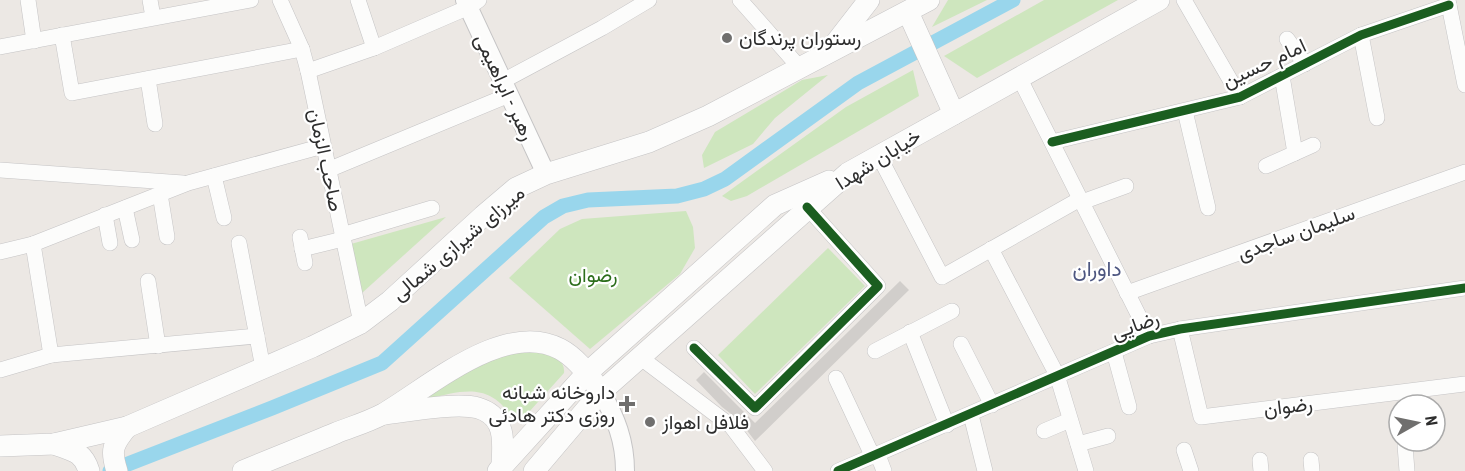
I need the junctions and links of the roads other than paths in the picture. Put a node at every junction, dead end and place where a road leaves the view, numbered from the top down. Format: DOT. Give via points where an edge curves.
graph roads {
  1 [pos="28,0"];
  2 [pos="150,0"];
  3 [pos="251,0"];
  4 [pos="280,0"];
  5 [pos="358,0"];
  6 [pos="649,0"];
  7 [pos="740,0"];
  8 [pos="869,0"];
  9 [pos="929,0"];
  10 [pos="1159,0"];
  11 [pos="1184,0"];
  12 [pos="471,2"];
  13 [pos="1448,2"];
  14 [pos="914,14"];
  15 [pos="153,17"];
  16 [pos="62,35"];
  17 [pos="1361,35"];
  18 [pos="1287,39"];
  19 [pos="34,40"];
  20 [pos="0,47"];
  21 [pos="374,48"];
  22 [pos="302,49"];
  23 [pos="827,54"];
  24 [pos="1305,64"];
  25 [pos="800,68"];
  26 [pos="308,71"];
  27 [pos="1282,76"];
  28 [pos="1019,77"];
  29 [pos="147,79"];
  30 [pos="1465,85"];
  31 [pos="506,88"];
  32 [pos="1240,97"];
  33 [pos="1185,111"];
  34 [pos="954,114"];
  35 [pos="1377,118"];
  36 [pos="155,124"];
  37 [pos="1052,142"];
  38 [pos="1313,145"];
  39 [pos="323,146"];
  40 [pos="1295,153"];
  41 [pos="879,156"];
  42 [pos="1266,165"];
  43 [pos="0,170"];
  44 [pos="328,170"];
  45 [pos="1465,172"];
  46 [pos="546,174"];
  47 [pos="214,176"];
  48 [pos="188,183"];
  49 [pos="1126,186"];
  50 [pos="160,194"];
  51 [pos="802,201"];
  52 [pos="1081,201"];
  53 [pos="125,208"];
  54 [pos="432,208"];
  55 [pos="1208,208"];
  56 [pos="105,215"];
  57 [pos="224,218"];
  58 [pos="167,237"];
  59 [pos="343,237"];
  60 [pos="132,240"];
  61 [pos="110,243"];
  62 [pos="239,243"];
  63 [pos="33,244"];
  64 [pos="991,249"];
  65 [pos="302,250"];
  66 [pos="0,252"];
  67 [pos="148,281"];
  68 [pos="1465,288"];
  69 [pos="1127,293"];
  70 [pos="952,311"];
  71 [pos="361,323"];
  72 [pos="1180,329"];
  73 [pos="910,332"];
  74 [pos="257,336"];
  75 [pos="1149,336"];
  76 [pos="625,341"];
  77 [pos="961,344"];
  78 [pos="158,346"];
  79 [pos="694,348"];
  80 [pos="875,351"];
  81 [pos="1114,352"];
  82 [pos="51,355"];
  83 [pos="641,358"];
  84 [pos="0,368"];
  85 [pos="263,368"];
  86 [pos="587,373"];
  87 [pos="1057,375"];
  88 [pos="837,378"];
  89 [pos="1465,384"];
  90 [pos="601,392"];
  91 [pos="992,405"];
  92 [pos="1129,407"];
  93 [pos="382,414"];
  94 [pos="970,415"];
  95 [pos="1071,420"];
  96 [pos="947,425"];
  97 [pos="127,427"];
  98 [pos="1044,430"];
  99 [pos="1108,436"];
  100 [pos="54,444"];
  101 [pos="1078,444"];
  102 [pos="0,446"];
  103 [pos="1185,450"];
  104 [pos="1406,453"];
  105 [pos="876,456"];
  106 [pos="115,463"];
  107 [pos="88,467"];
  108 [pos="500,469"];
  109 [pos="243,471"];
  110 [pos="534,471"];
  111 [pos="625,471"];
  112 [pos="765,471"];
  113 [pos="838,471"];
  114 [pos="884,471"];
  115 [pos="985,471"];
  116 [pos="1086,471"];
  117 [pos="1191,471"];
  118 [pos="1407,471"];
  1 -- 19 [label="street"];
  2 -- 15 [label="street"];
  3 -- 15 [label="street"];
  4 -- 22 [label="street, صاحب الزمان"];
  5 -- 21 [label="street"];
  6 -- 31 [label="street"];
  7 -- 25 [label="street"];
  8 -- 23 [label="main road"];
  9 -- 14 [label="main road"];
  10 -- 28 [label="main road, خیابان شهدا"];
  11 -- 32 [label="street"];
  12 -- 21 [label="street"];
  12 -- 31 [label="street, رهبر - ابراهیمی"];
  13 -- 17 [label="street, امام حسین"];
  13 -- 30 [label="street, امام حسین"];
  14 -- 23 [label="main road, میرزای شیرازی شمالی"];
  14 -- 34 [label="main road"];
  15 -- 16 [label="street"];
  16 -- 19 [label="street"];
  16 -- 29 [label="street" via="72,93"];
  17 -- 24 [label="street, امام حسین"];
  17 -- 35 [label="street"];
  18 -- 24 [label="street"];
  19 -- 20 [label="street"];
  21 -- 26 [label="street"];
  22 -- 26 [label="street, صاحب الزمان"];
  22 -- 29 [label="street"];
  23 -- 25 [label="main road, میرزای شیرازی شمالی"];
  24 -- 27 [label="street, امام حسین"];
  25 -- 46 [label="main road, میرزای شیرازی شمالی" via="649,142"];
  26 -- 39 [label="street, صاحب الزمان"];
  27 -- 32 [label="street, امام حسین"];
  27 -- 40 [label="street"];
  28 -- 34 [label="main road, خیابان شهدا"];
  28 -- 37 [label="street"];
  29 -- 36 [label="street"];
  31 -- 44 [label="street"];
  31 -- 46 [label="street, رهبر - ابراهیمی"];
  32 -- 33 [label="street, امام حسین"];
  33 -- 37 [label="street, امام حسین"];
  33 -- 55 [label="street"];
  34 -- 41 [label="main road, خیابان شهدا"];
  37 -- 52 [label="street"];
  38 -- 40 [label="street"];
  39 -- 44 [label="street, صاحب الزمان"];
  39 -- 47 [label="street"];
  40 -- 42 [label="street"];
  41 -- 51 [label="main road, خیابان شهدا"];
  41 -- 64 [label="street" via="942,277"];
  43 -- 48 [label="street"];
  44 -- 59 [label="street, صاحب الزمان"];
  45 -- 69 [label="street, سلیمان ساجدی"];
  46 -- 71 [label="main road, میرزای شیرازی شمالی" via="516,188"];
  47 -- 48 [label="street"];
  47 -- 57 [label="street"];
  48 -- 50 [label="street"];
  49 -- 52 [label="street"];
  50 -- 53 [label="street"];
  50 -- 58 [label="street"];
  51 -- 76 [label="main road" via="775,205"];
  51 -- 79 [label="street" via="878,286 755,408"];
  51 -- 83 [label="main road"];
  52 -- 64 [label="street"];
  52 -- 69 [label="street"];
  53 -- 56 [label="street"];
  53 -- 60 [label="street"];
  54 -- 59 [label="street"];
  56 -- 61 [label="street"];
  56 -- 63 [label="street"];
  59 -- 65 [label="street"];
  59 -- 71 [label="street, صاحب الزمان"];
  62 -- 74 [label="street"];
  63 -- 66 [label="street"];
  63 -- 82 [label="street"];
  64 -- 87 [label="street"];
  67 -- 78 [label="street"];
  68 -- 72 [label="street, رضایی"];
  69 -- 75 [label="street"];
  70 -- 73 [label="street"];
  71 -- 85 [label="main road, میرزای شیرازی شمالی"];
  72 -- 75 [label="street, رضایی"];
  72 -- 89 [label="street, رضوان" via="1202,417"];
  73 -- 80 [label="street"];
  73 -- 96 [label="street"];
  74 -- 78 [label="street"];
  74 -- 85 [label="street"];
  75 -- 81 [label="street, رضایی"];
  76 -- 83 [label="main road"];
  76 -- 86 [label="main road"];
  77 -- 91 [label="street"];
  78 -- 82 [label="street"];
  81 -- 87 [label="street, رضایی"];
  81 -- 92 [label="street"];
  82 -- 84 [label="street"];
  83 -- 90 [label="main road"];
  83 -- 112 [label="street" via="731,426"];
  85 -- 97 [label="main road, میرزای شیرازی شمالی"];
  86 -- 90 [label="main road"];
  86 -- 93 [label="main road" via="559,348 534,341 514,344 495,349 437,378"];
  86 -- 108 [label="main road"];
  87 -- 91 [label="street, رضایی"];
  87 -- 95 [label="street"];
  88 -- 105 [label="street"];
  90 -- 110 [label="main road"];
  90 -- 111 [label="street" via="616,417"];
  91 -- 94 [label="street, رضایی"];
  93 -- 108 [label="main road" via="477,407 492,414 500,427"];
  93 -- 109 [label="main road"];
  94 -- 96 [label="street, رضایی"];
  94 -- 115 [label="street"];
  95 -- 98 [label="street"];
  95 -- 101 [label="street"];
  96 -- 105 [label="street, رضایی"];
  97 -- 100 [label="main road, میرزای شیرازی شمالی"];
  97 -- 106 [label="main road" via="115,441"];
  99 -- 101 [label="street"];
  100 -- 102 [label="main road, میرزای شیرازی شمالی"];
  100 -- 107 [label="main road" via="79,453"];
  101 -- 116 [label="street"];
  103 -- 117 [label="street"];
  104 -- 118 [label="street"];
  105 -- 113 [label="street, رضایی"];
  105 -- 114 [label="street"];
}
